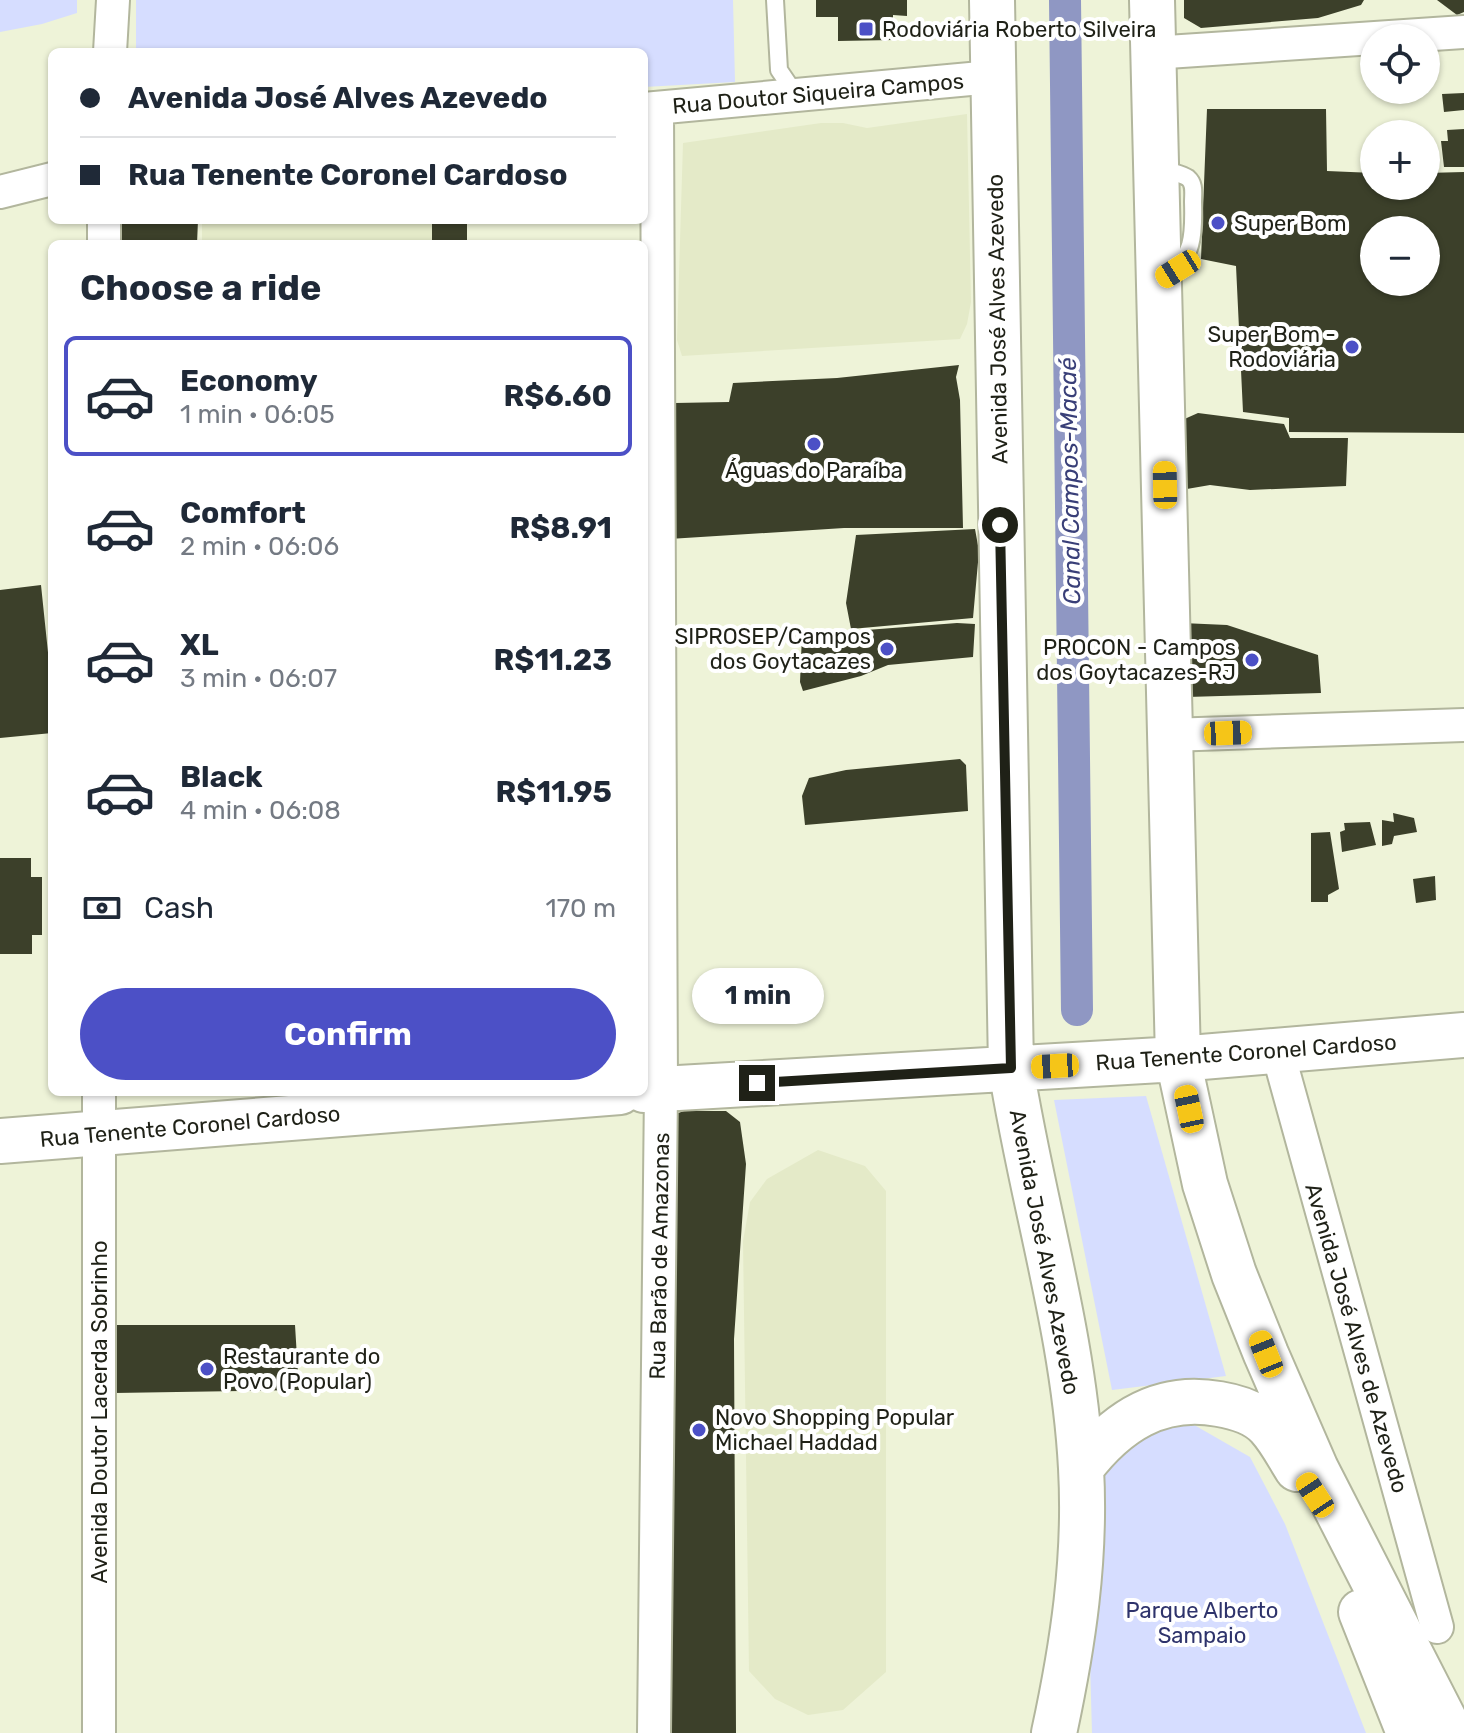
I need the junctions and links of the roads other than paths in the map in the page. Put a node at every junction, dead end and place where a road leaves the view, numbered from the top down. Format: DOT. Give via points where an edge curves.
graph roads {
  1 [pos="113,0"];
  2 [pos="775,0"];
  3 [pos="992,0"];
  4 [pos="1152,0"];
  5 [pos="1464,32"];
  6 [pos="110,48"];
  7 [pos="1152,53"];
  8 [pos="992,77"];
  9 [pos="796,95"];
  10 [pos="650,108"];
  11 [pos="48,180"];
  12 [pos="0,192"];
  13 [pos="648,354"];
  14 [pos="1464,725"];
  15 [pos="1169,735"];
  16 [pos="1464,1035"];
  17 [pos="1277,1049"];
  18 [pos="1178,1059"];
  19 [pos="1011,1068"];
  20 [pos="648,1091"];
  21 [pos="492,1096"];
  22 [pos="642,1096"];
  23 [pos="99,1113"];
  24 [pos="0,1141"];
  25 [pos="1081,1468"];
  26 [pos="1316,1469"];
  27 [pos="1331,1521"];
  28 [pos="1434,1628"];
  29 [pos="1055,1732"];
  30 [pos="99,1733"];
  31 [pos="654,1733"];
  32 [pos="1409,1733"];
  33 [pos="1451,1733"];
  1 -- 6 [label="street"];
  2 -- 9 [label="lane" via="779,70"];
  3 -- 8 [label="main road, Avenida José Alves Azevedo"];
  4 -- 7 [label="main road"];
  5 -- 7 [label="street"];
  7 -- 15 [label="main road"];
  8 -- 9 [label="street, Rua Doutor Siqueira Campos"];
  8 -- 19 [label="main road, Avenida José Alves Azevedo"];
  9 -- 10 [label="street, Rua Doutor Siqueira Campos"];
  10 -- 13 [label="street, Rua Barão de Amazonas"];
  11 -- 12 [label="street"];
  14 -- 15 [label="street"];
  15 -- 18 [label="main road"];
  16 -- 17 [label="main road, Rua Tenente Coronel Cardoso"];
  17 -- 18 [label="main road, Rua Tenente Coronel Cardoso"];
  17 -- 28 [label="street, Avenida José Alves de Azevedo"];
  18 -- 19 [label="main road, Rua Tenente Coronel Cardoso"];
  18 -- 26 [label="main road" via="1205,1184 1234,1274"];
  19 -- 20 [label="main road, Rua Tenente Coronel Cardoso"];
  19 -- 25 [label="main road, Avenida José Alves Azevedo" via="1064,1336"];
  21 -- 23 [label="main road, Rua Tenente Coronel Cardoso"];
  22 -- 31 [label="street, Rua Barão de Amazonas"];
  23 -- 24 [label="main road, Rua Tenente Coronel Cardoso"];
  23 -- 30 [label="street, Avenida Doutor Lacerda Sobrinho"];
  25 -- 27 [label="main road" via="1132,1417 1165,1404 1198,1400 1240,1408 1268,1425"];
  25 -- 29 [label="main road, Avenida José Alves Azevedo" via="1079,1605"];
  26 -- 27 [label="main road"];
  26 -- 28 [label="main road"];
  27 -- 32 [label="main road" via="1348,1579"];
  28 -- 33 [label="main road"];
}
